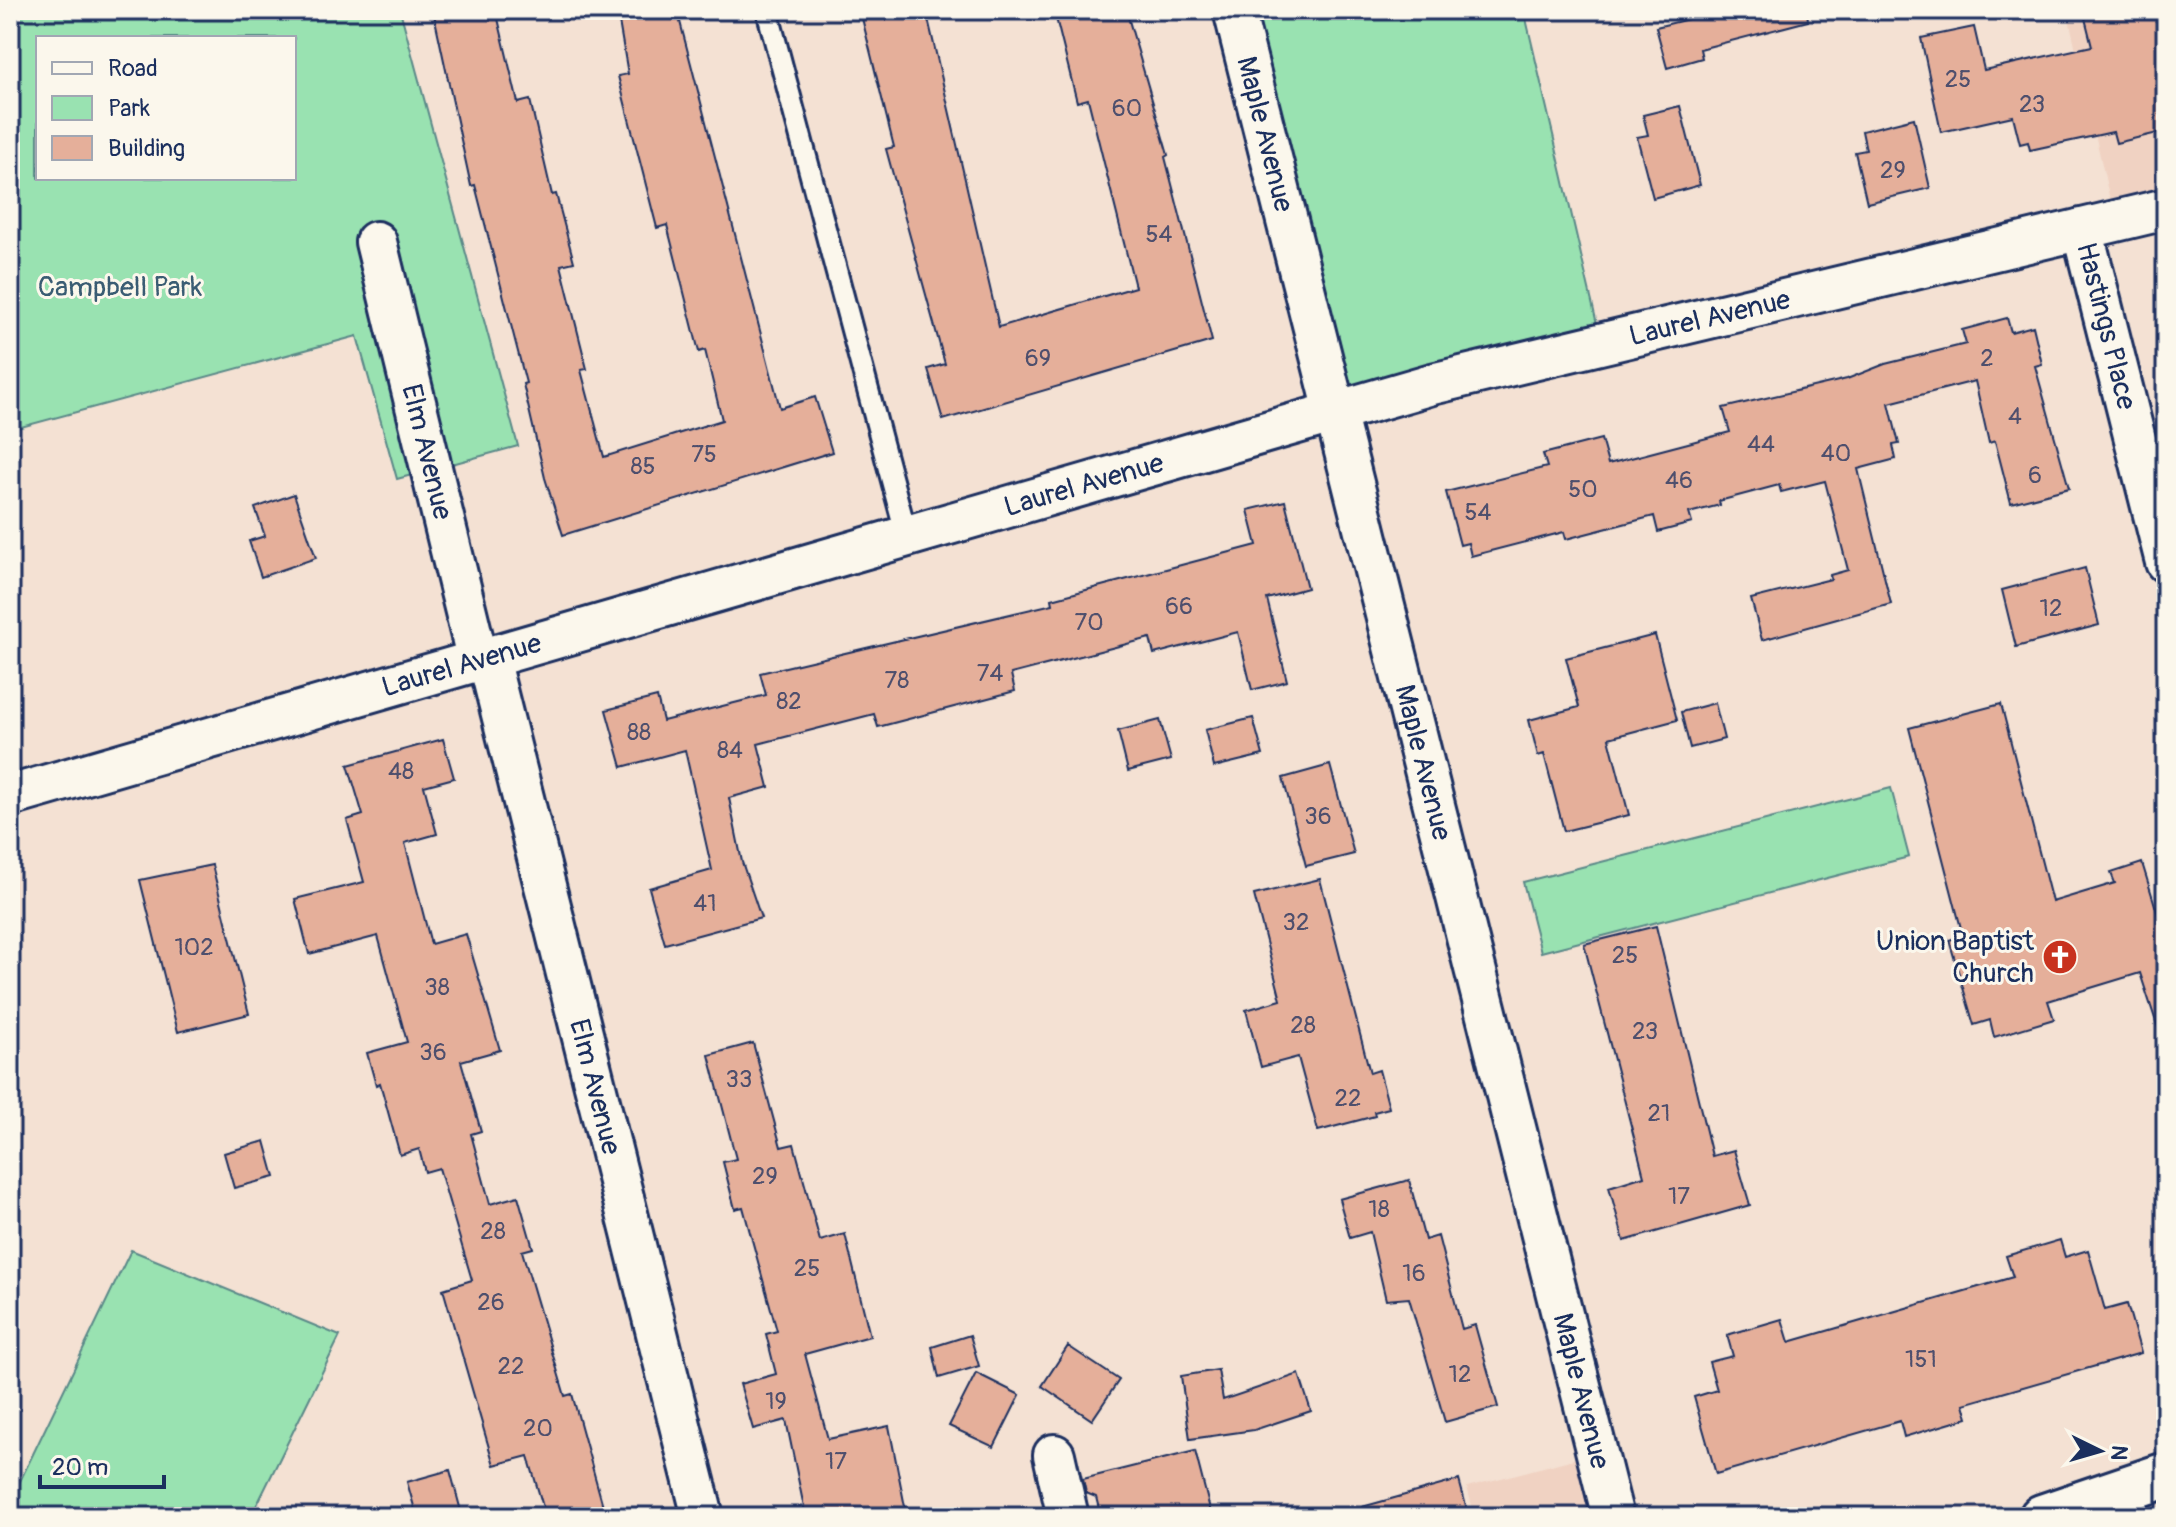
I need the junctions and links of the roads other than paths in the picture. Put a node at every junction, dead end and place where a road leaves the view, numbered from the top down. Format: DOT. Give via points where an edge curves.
graph roads {
  1 [pos="767,10"];
  2 [pos="1234,10"];
  3 [pos="2166,209"];
  4 [pos="2082,229"];
  5 [pos="376,242"];
  6 [pos="1334,414"];
  7 [pos="907,537"];
  8 [pos="2166,562"];
  9 [pos="483,660"];
  10 [pos="10,796"];
  11 [pos="1054,1455"];
  12 [pos="2166,1475"];
  13 [pos="703,1517"];
  14 [pos="1068,1517"];
  15 [pos="1613,1517"];
  16 [pos="2042,1517"];
  1 -- 7 [label="lane"];
  2 -- 6 [label="street, Maple Avenue"];
  3 -- 4 [label="street, Laurel Avenue"];
  4 -- 6 [label="street, Laurel Avenue" via="1432,384"];
  4 -- 8 [label="street, Hastings Place"];
  5 -- 9 [label="street, Elm Avenue"];
  6 -- 7 [label="street, Laurel Avenue"];
  6 -- 15 [label="street, Maple Avenue"];
  7 -- 9 [label="street, Laurel Avenue"];
  9 -- 10 [label="street, Laurel Avenue"];
  9 -- 13 [label="street, Elm Avenue"];
  11 -- 14 [label="street"];
  12 -- 16 [label="main road"];
}
